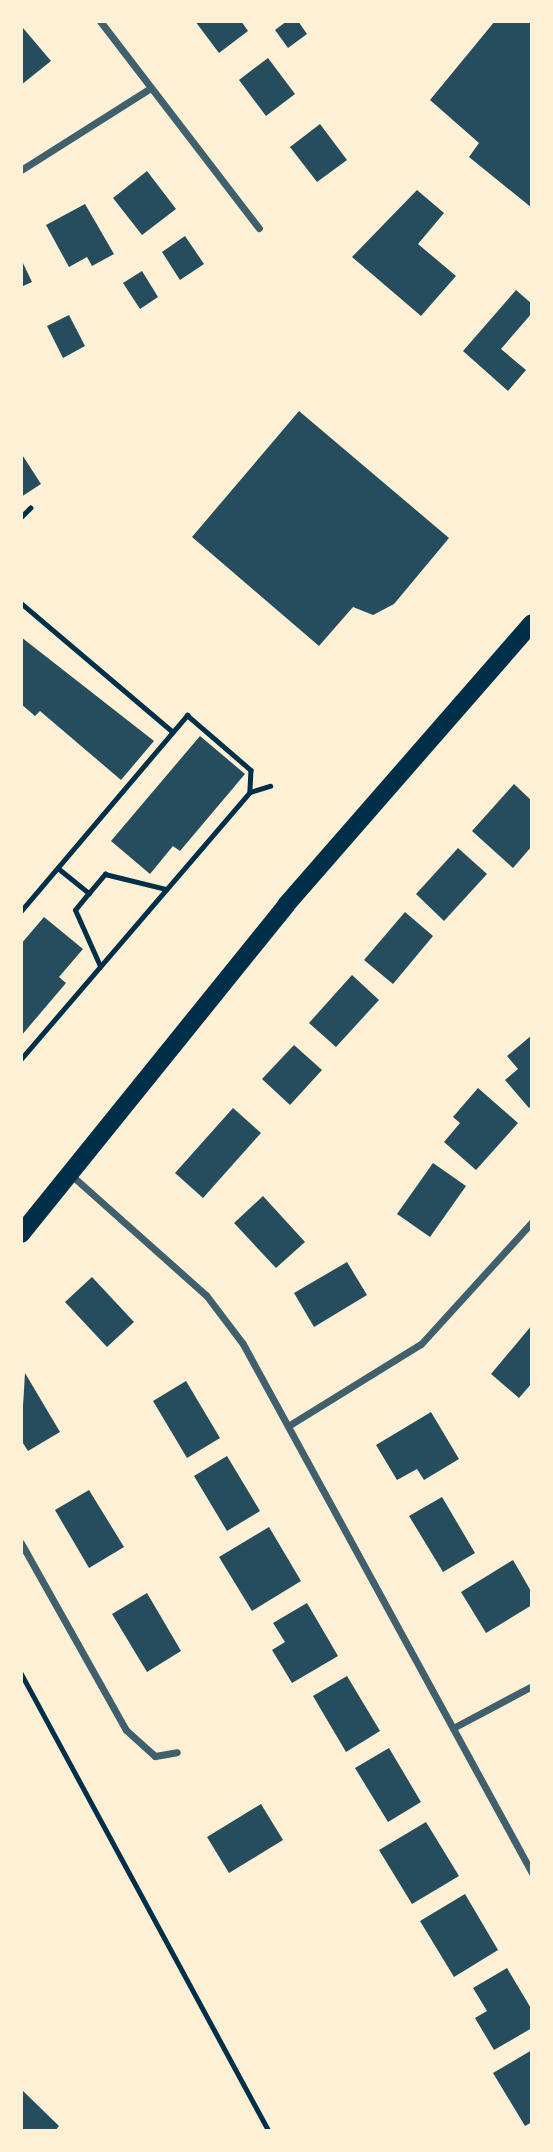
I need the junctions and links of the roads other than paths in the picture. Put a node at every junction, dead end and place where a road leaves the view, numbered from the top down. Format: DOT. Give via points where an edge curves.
graph roads {
  1 [pos="100,21"];
  2 [pos="149,89"];
  3 [pos="21,170"];
  4 [pos="259,228"];
  5 [pos="532,623"];
  6 [pos="69,1174"];
  7 [pos="532,1222"];
  8 [pos="21,1234"];
  9 [pos="288,1426"];
  10 [pos="21,1543"];
  11 [pos="532,1686"];
  12 [pos="453,1728"];
  13 [pos="177,1752"];
  14 [pos="532,1873"];
  1 -- 2 [label="street"];
  2 -- 3 [label="street"];
  2 -- 4 [label="street"];
  5 -- 6 [label="main road" via="286,905"];
  6 -- 8 [label="main road"];
  6 -- 9 [label="street" via="206,1294 243,1343"];
  7 -- 9 [label="street" via="421,1344"];
  9 -- 12 [label="street"];
  10 -- 13 [label="street" via="126,1730 155,1756"];
  11 -- 12 [label="street"];
  12 -- 14 [label="street"];
}
